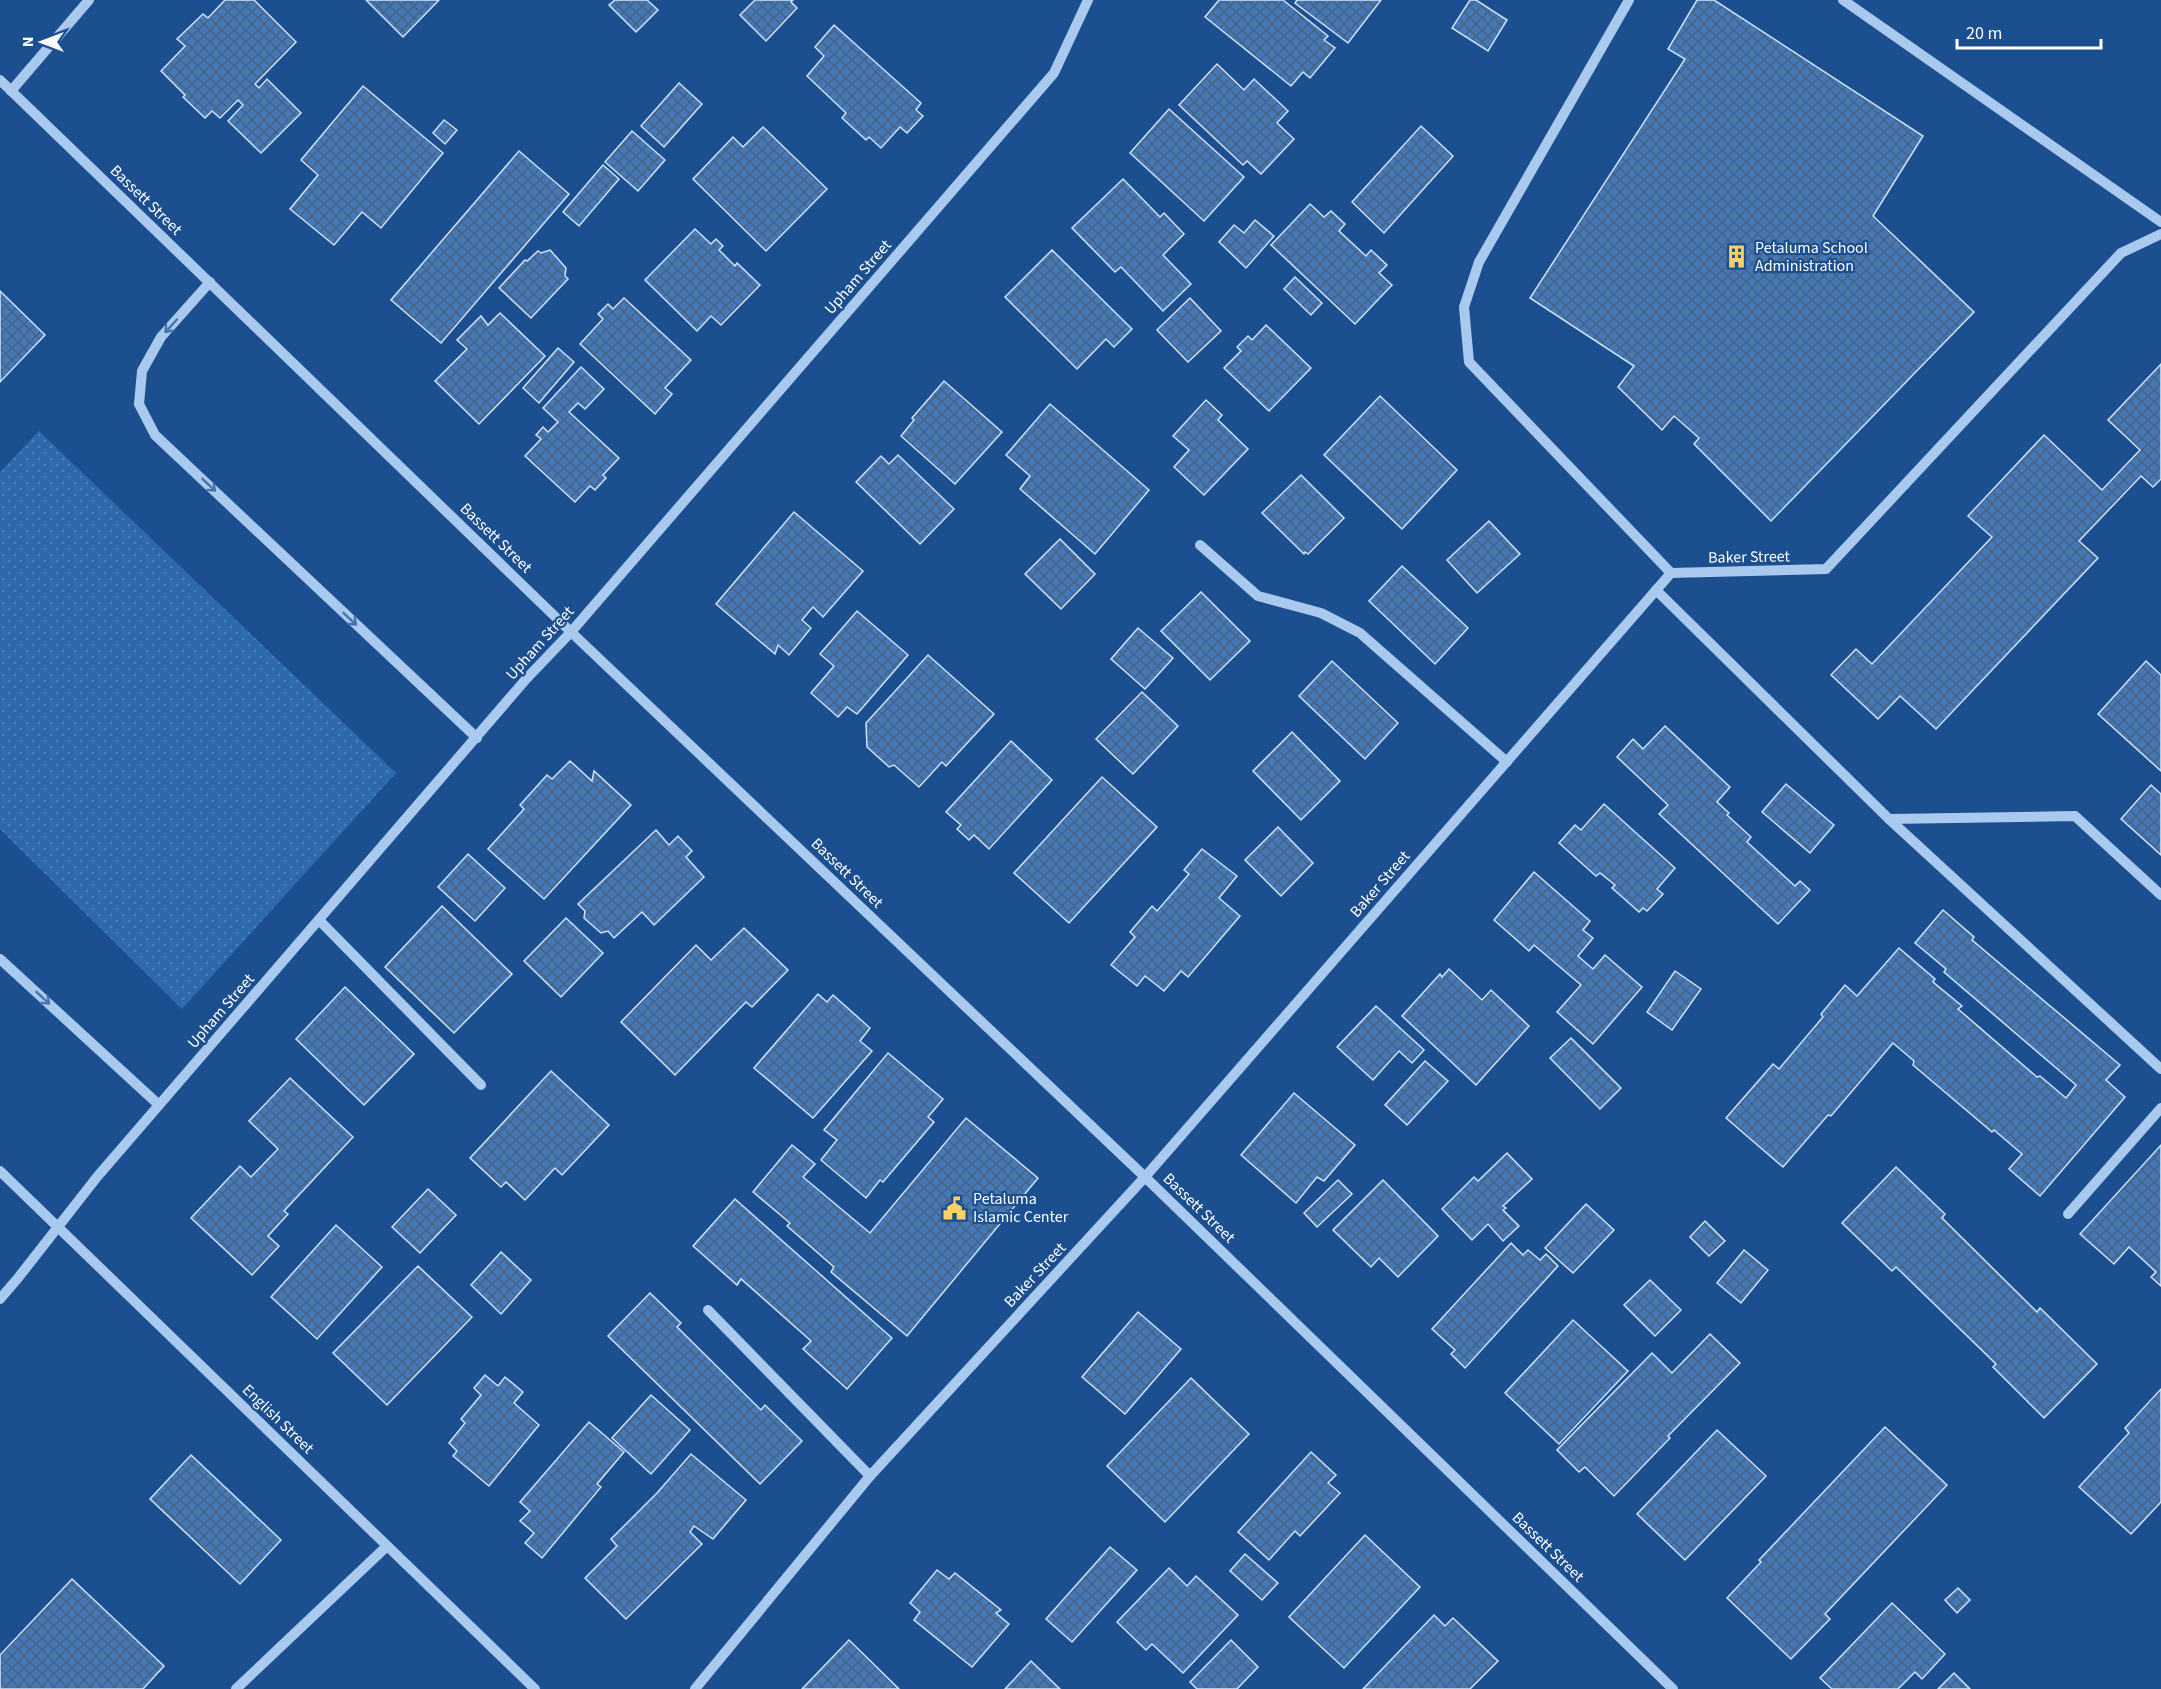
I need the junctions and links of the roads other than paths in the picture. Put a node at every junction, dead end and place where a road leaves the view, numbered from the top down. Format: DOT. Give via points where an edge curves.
graph roads {
  1 [pos="89,0"];
  2 [pos="1088,0"];
  3 [pos="1629,0"];
  4 [pos="1843,0"];
  5 [pos="0,80"];
  6 [pos="11,91"];
  7 [pos="2161,222"];
  8 [pos="2161,234"];
  9 [pos="210,282"];
  10 [pos="1200,545"];
  11 [pos="1671,573"];
  12 [pos="1656,590"];
  13 [pos="571,632"];
  14 [pos="477,738"];
  15 [pos="1507,762"];
  16 [pos="1889,819"];
  17 [pos="2161,895"];
  18 [pos="319,920"];
  19 [pos="0,959"];
  20 [pos="2161,1069"];
  21 [pos="480,1085"];
  22 [pos="159,1105"];
  23 [pos="2161,1108"];
  24 [pos="0,1171"];
  25 [pos="1146,1177"];
  26 [pos="2068,1214"];
  27 [pos="57,1226"];
  28 [pos="0,1299"];
  29 [pos="708,1310"];
  30 [pos="870,1476"];
  31 [pos="387,1546"];
  32 [pos="236,1689"];
  33 [pos="535,1689"];
  34 [pos="695,1689"];
  35 [pos="1673,1689"];
  1 -- 6 [label="street"];
  2 -- 13 [label="street, Upham Street" via="1054,73"];
  3 -- 11 [label="street" via="1479,262 1464,307 1469,362"];
  4 -- 7 [label="street"];
  5 -- 6 [label="street, Bassett Street"];
  6 -- 9 [label="street, Bassett Street"];
  8 -- 11 [label="street, Baker Street" via="2121,253 1826,569"];
  9 -- 13 [label="street, Bassett Street"];
  9 -- 14 [label="street, one-way" via="161,337 142,370 139,404 155,435"];
  10 -- 15 [label="street" via="1258,596 1321,613 1360,633"];
  11 -- 12 [label="street, Baker Street"];
  12 -- 15 [label="street, Baker Street"];
  12 -- 16 [label="street"];
  13 -- 14 [label="street, Upham Street"];
  13 -- 25 [label="street, Bassett Street"];
  14 -- 18 [label="street, Upham Street"];
  15 -- 25 [label="street, Baker Street"];
  16 -- 17 [label="street" via="2075,816"];
  16 -- 20 [label="street"];
  18 -- 21 [label="street"];
  18 -- 22 [label="street, Upham Street"];
  19 -- 22 [label="street, one-way"];
  22 -- 27 [label="street, Upham Street"];
  23 -- 26 [label="street"];
  24 -- 27 [label="street, English Street"];
  25 -- 30 [label="street, Baker Street"];
  25 -- 35 [label="street, Bassett Street"];
  27 -- 28 [label="street, Upham Street"];
  27 -- 31 [label="street, English Street"];
  29 -- 30 [label="street"];
  30 -- 34 [label="street, Baker Street"];
  31 -- 32 [label="street"];
  31 -- 33 [label="street, English Street"];
}
